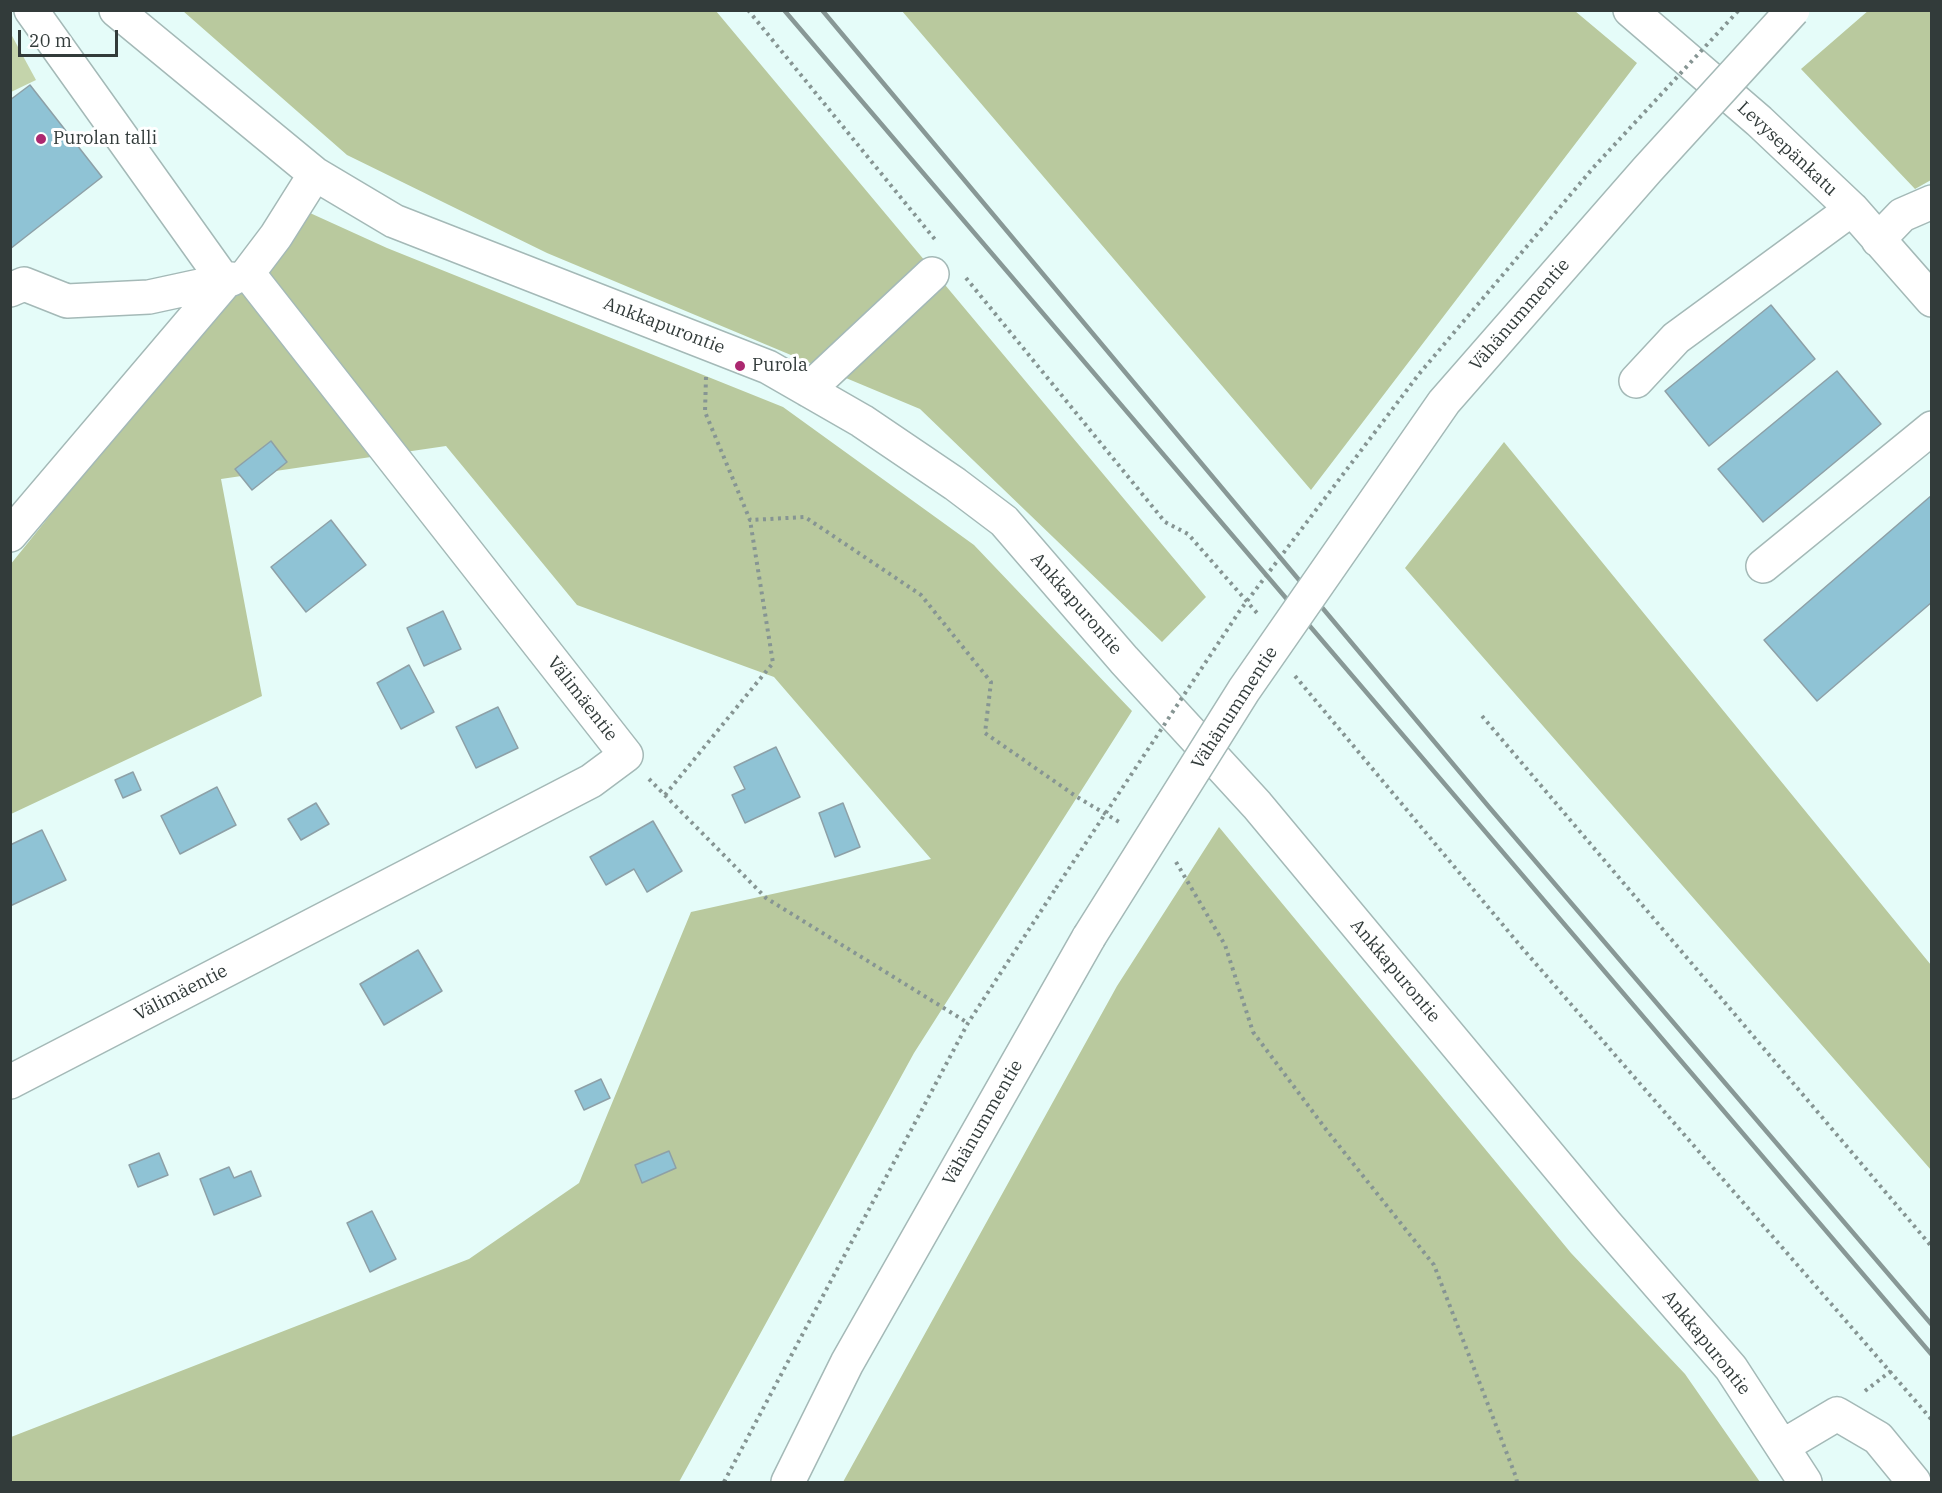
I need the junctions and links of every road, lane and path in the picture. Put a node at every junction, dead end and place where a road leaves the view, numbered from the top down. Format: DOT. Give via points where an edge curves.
graph roads {
  1 [pos="31,10"];
  2 [pos="116,10"];
  3 [pos="1630,10"];
  4 [pos="1793,10"];
  5 [pos="315,174"];
  6 [pos="1932,202"];
  7 [pos="1852,209"];
  8 [pos="1878,240"];
  9 [pos="932,274"];
  10 [pos="236,277"];
  11 [pos="10,290"];
  12 [pos="1932,300"];
  13 [pos="1636,381"];
  14 [pos="808,390"];
  15 [pos="1932,428"];
  16 [pos="750,520"];
  17 [pos="1165,522"];
  18 [pos="10,535"];
  19 [pos="1763,566"];
  20 [pos="1261,618"];
  21 [pos="1293,674"];
  22 [pos="1482,716"];
  23 [pos="626,755"];
  24 [pos="665,795"];
  25 [pos="1056,888"];
  26 [pos="968,1023"];
  27 [pos="10,1082"];
  28 [pos="1932,1247"];
  29 [pos="1932,1420"];
  30 [pos="1783,1446"];
  31 [pos="724,1482"];
  32 [pos="788,1482"];
  33 [pos="1805,1482"];
  34 [pos="1914,1482"];
  1 -- 10 [label="street, Välimäentie"];
  2 -- 5 [label="street, Ankkapurontie"];
  3 -- 7 [label="street, Levysepänkatu" via="1759,121"];
  4 -- 32 [label="street, Vähänummentie, bridge" via="1444,402 1244,690 1089,937 847,1363"];
  5 -- 10 [label="street" via="276,236"];
  5 -- 14 [label="street, Ankkapurontie" via="394,221 768,367"];
  6 -- 8 [label="street" via="1902,215"];
  7 -- 8 [label="street, Levysepänkatu"];
  7 -- 13 [label="street" via="1676,338"];
  8 -- 12 [label="street, Levysepänkatu"];
  9 -- 14 [label="street"];
  10 -- 11 [label="street" via="149,297 67,301 24,284"];
  10 -- 18 [label="street"];
  10 -- 23 [label="street, Välimäentie"];
  14 -- 30 [label="street, Ankkapurontie" via="862,421 1004,521 1257,805 1731,1368"];
  15 -- 19 [label="street"];
  16 -- 24 [label="path" via="773,663"];
  17 -- 20 [label="path" via="1188,534"];
  21 -- 29 [label="path" via="1523,948"];
  22 -- 28 [label="path"];
  23 -- 24 [label="path"];
  23 -- 27 [label="street, Välimäentie" via="591,781"];
  24 -- 26 [label="path" via="766,898"];
  25 -- 26 [label="path"];
  26 -- 31 [label="path"];
  30 -- 33 [label="street, Ankkapurontie"];
  30 -- 34 [label="street" via="1837,1414 1878,1438"];
}
